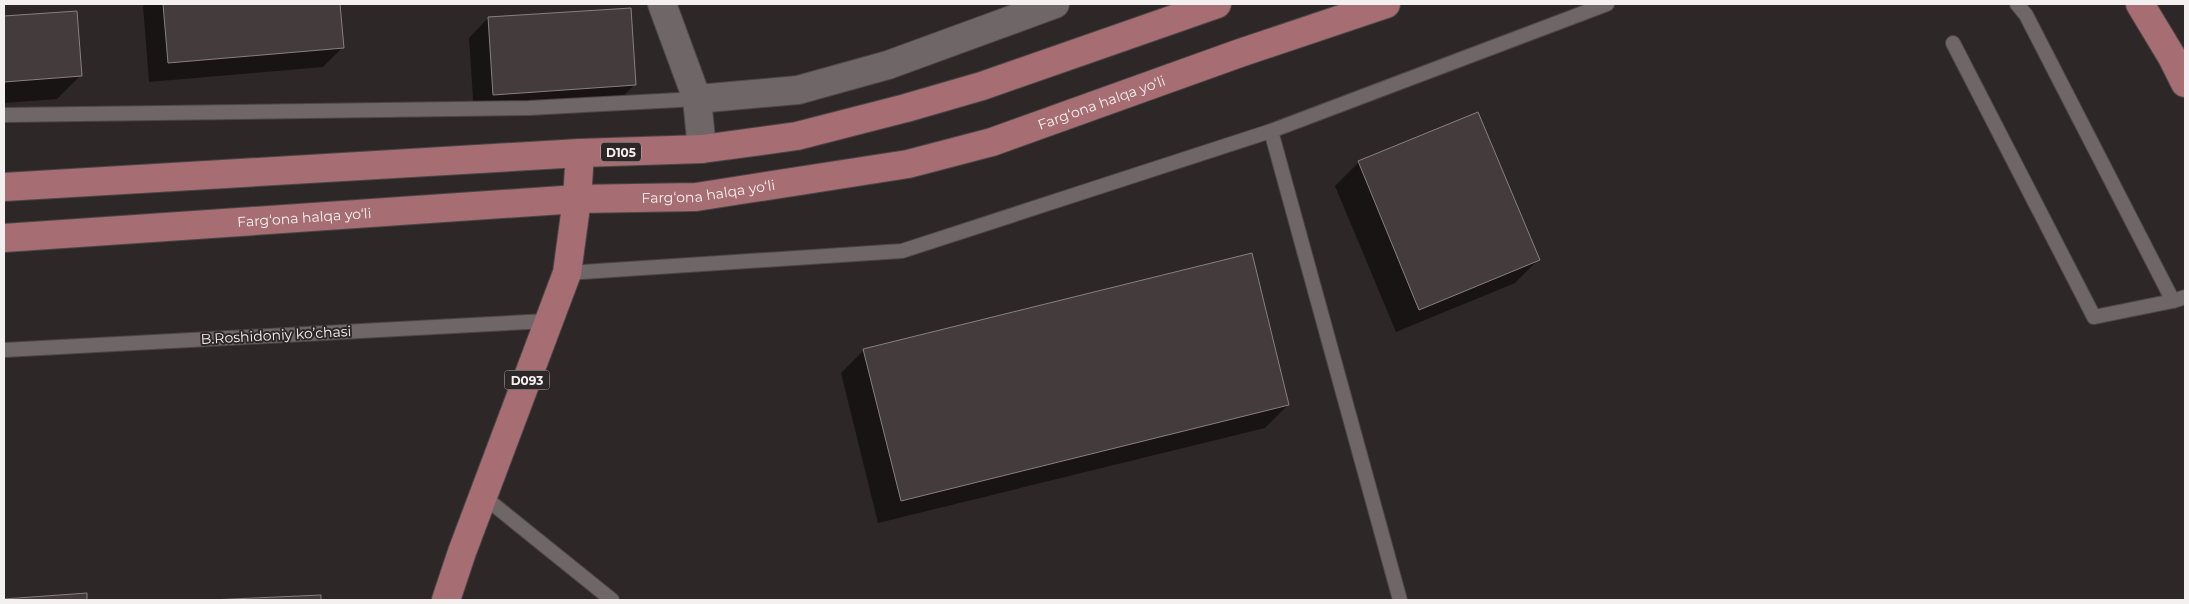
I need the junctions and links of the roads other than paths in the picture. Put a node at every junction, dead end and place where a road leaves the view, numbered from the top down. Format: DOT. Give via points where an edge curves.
graph roads {
  1 [pos="662,4"];
  2 [pos="1055,4"];
  3 [pos="1217,4"];
  4 [pos="1386,4"];
  5 [pos="1607,4"];
  6 [pos="2017,4"];
  7 [pos="2140,4"];
  8 [pos="1953,43"];
  9 [pos="2179,55"];
  10 [pos="2185,83"];
  11 [pos="697,99"];
  12 [pos="4,115"];
  13 [pos="1271,131"];
  14 [pos="702,149"];
  15 [pos="580,153"];
  16 [pos="4,187"];
  17 [pos="577,200"];
  18 [pos="4,238"];
  19 [pos="567,273"];
  20 [pos="2179,299"];
  21 [pos="547,321"];
  22 [pos="4,350"];
  23 [pos="483,496"];
  24 [pos="446,600"];
  25 [pos="612,600"];
  26 [pos="1400,600"];
  1 -- 11 [label="street"];
  2 -- 11 [label="street" via="888,65 798,90"];
  3 -- 14 [label="main road, D105" via="982,86 906,108 797,136"];
  4 -- 17 [label="main road, Farg‘ona halqa yo‘li" via="992,142 908,164 696,197"];
  5 -- 13 [label="lane"];
  6 -- 20 [label="lane"];
  7 -- 9 [label="main road"];
  8 -- 20 [label="lane" via="2094,317"];
  9 -- 10 [label="main road"];
  11 -- 12 [label="lane" via="529,108"];
  11 -- 14 [label="street"];
  13 -- 19 [label="lane" via="902,251"];
  13 -- 26 [label="lane"];
  14 -- 15 [label="main road, D105"];
  15 -- 16 [label="main road, D105"];
  15 -- 17 [label="main road, D093"];
  17 -- 18 [label="main road, Farg‘ona halqa yo‘li"];
  17 -- 19 [label="main road, D093"];
  19 -- 21 [label="main road, D093"];
  21 -- 22 [label="lane, B.Roshidoniy ko’chasi"];
  21 -- 23 [label="main road, D093"];
  23 -- 24 [label="main road, D093"];
  23 -- 25 [label="lane"];
}
